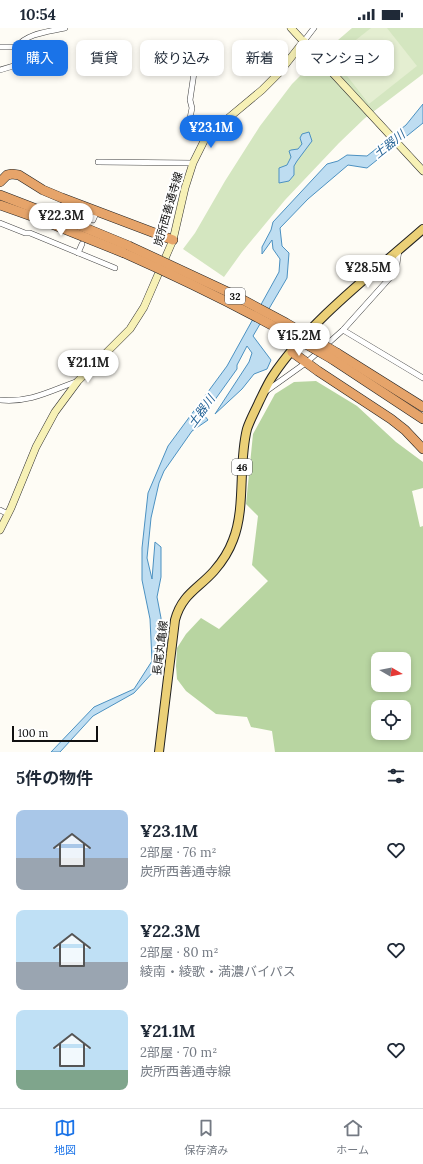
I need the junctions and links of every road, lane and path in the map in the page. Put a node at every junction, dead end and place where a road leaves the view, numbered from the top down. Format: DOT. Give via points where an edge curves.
graph roads {
  1 [pos="65,28"];
  2 [pos="291,28"];
  3 [pos="314,28"];
  4 [pos="24,40"];
  5 [pos="303,40"];
  6 [pos="305,40"];
  7 [pos="0,47"];
  8 [pos="12,47"];
  9 [pos="296,51"];
  10 [pos="12,66"];
  11 [pos="0,70"];
  12 [pos="194,76"];
  13 [pos="335,76"];
  14 [pos="211,134"];
  15 [pos="98,162"];
  16 [pos="192,163"];
  17 [pos="423,171"];
  18 [pos="0,182"];
  19 [pos="0,196"];
  20 [pos="0,205"];
  21 [pos="0,223"];
  22 [pos="423,229"];
  23 [pos="173,240"];
  24 [pos="82,244"];
  25 [pos="126,250"];
  26 [pos="399,250"];
  27 [pos="78,253"];
  28 [pos="115,268"];
  29 [pos="343,330"];
  30 [pos="292,352"];
  31 [pos="334,356"];
  32 [pos="307,362"];
  33 [pos="423,378"];
  34 [pos="78,381"];
  35 [pos="263,394"];
  36 [pos="0,400"];
  37 [pos="423,407"];
  38 [pos="423,419"];
  39 [pos="423,449"];
  40 [pos="0,510"];
  41 [pos="8,514"];
  42 [pos="0,530"];
  43 [pos="159,752"];
  1 -- 4 [label="street" via="30,36"];
  2 -- 5 [label="main road"];
  3 -- 6 [label="street"];
  7 -- 8 [label="street"];
  9 -- 14 [label="main road, 炭所西善通寺線" via="278,74"];
  10 -- 11 [label="street"];
  12 -- 14 [label="street" via="190,100 192,119 188,128"];
  13 -- 17 [label="main road"];
  14 -- 16 [label="main road, 炭所西善通寺線" via="204,141"];
  15 -- 16 [label="street"];
  16 -- 23 [label="main road, 炭所西善通寺線"];
  18 -- 23 [label="highway" via="7,175 19,175 95,216"];
  19 -- 25 [label="highway, 32" via="82,227"];
  20 -- 25 [label="highway, 32"];
  21 -- 27 [label="street"];
  22 -- 26 [label="main road, 長尾丸亀線 / 46"];
  23 -- 34 [label="main road, 炭所西善通寺線" via="137,319 119,341"];
  24 -- 27 [label="street"];
  25 -- 31 [label="highway, 32, bridge"];
  26 -- 29 [label="street" via="396,271"];
  26 -- 30 [label="main road, 長尾丸亀線 / 46" via="330,311"];
  27 -- 28 [label="street"];
  29 -- 32 [label="street"];
  29 -- 33 [label="street"];
  30 -- 32 [label="highway"];
  30 -- 35 [label="main road, 長尾丸亀線 / 46" via="271,378"];
  31 -- 37 [label="highway, 32"];
  31 -- 38 [label="highway, 32"];
  32 -- 35 [label="street"];
  32 -- 39 [label="highway" via="391,419"];
  34 -- 36 [label="street" via="27,400"];
  34 -- 41 [label="main road, 炭所西善通寺線" via="55,412 36,447"];
  35 -- 43 [label="main road, 長尾丸亀線 / 46" via="251,417 245,440 240,503 233,540 214,571 186,597 178,609"];
  40 -- 41 [label="street"];
  41 -- 42 [label="main road, 炭所西善通寺線"];
}
